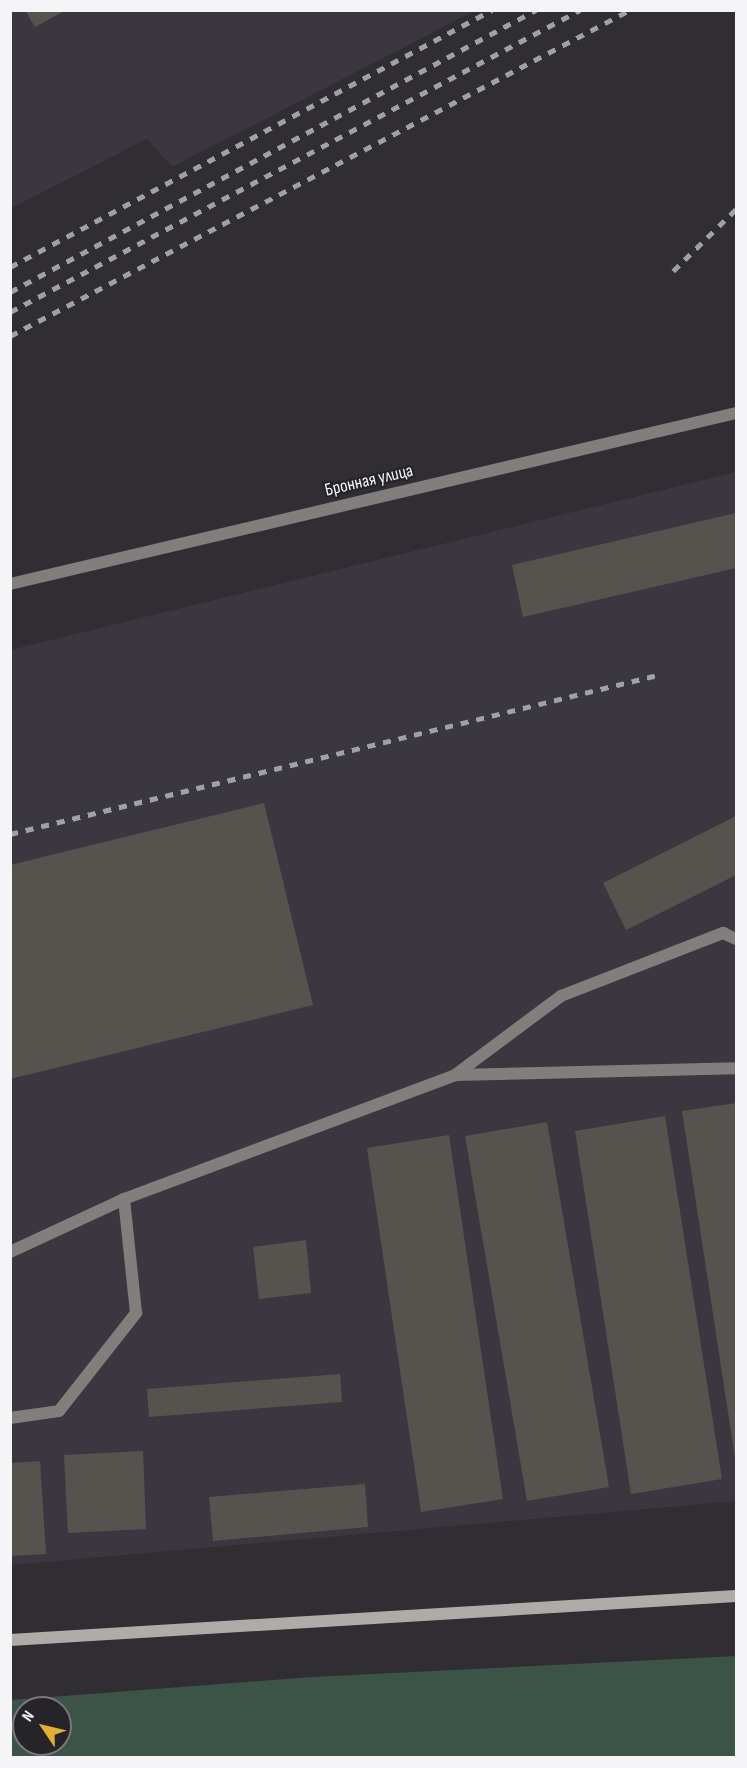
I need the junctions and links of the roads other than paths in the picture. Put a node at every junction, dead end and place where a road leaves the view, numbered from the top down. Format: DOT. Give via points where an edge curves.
graph roads {
  1 [pos="736,413"];
  2 [pos="10,584"];
  3 [pos="736,939"];
  4 [pos="736,1068"];
  5 [pos="455,1075"];
  6 [pos="124,1199"];
  7 [pos="10,1252"];
  8 [pos="10,1418"];
  9 [pos="736,1596"];
  10 [pos="10,1640"];
  1 -- 2 [label="lane, Бронная улица"];
  3 -- 5 [label="lane" via="723,933 561,996"];
  4 -- 5 [label="lane"];
  5 -- 6 [label="lane"];
  6 -- 7 [label="lane"];
  6 -- 8 [label="lane" via="136,1313 59,1412"];
  9 -- 10 [label="main road"];
}
